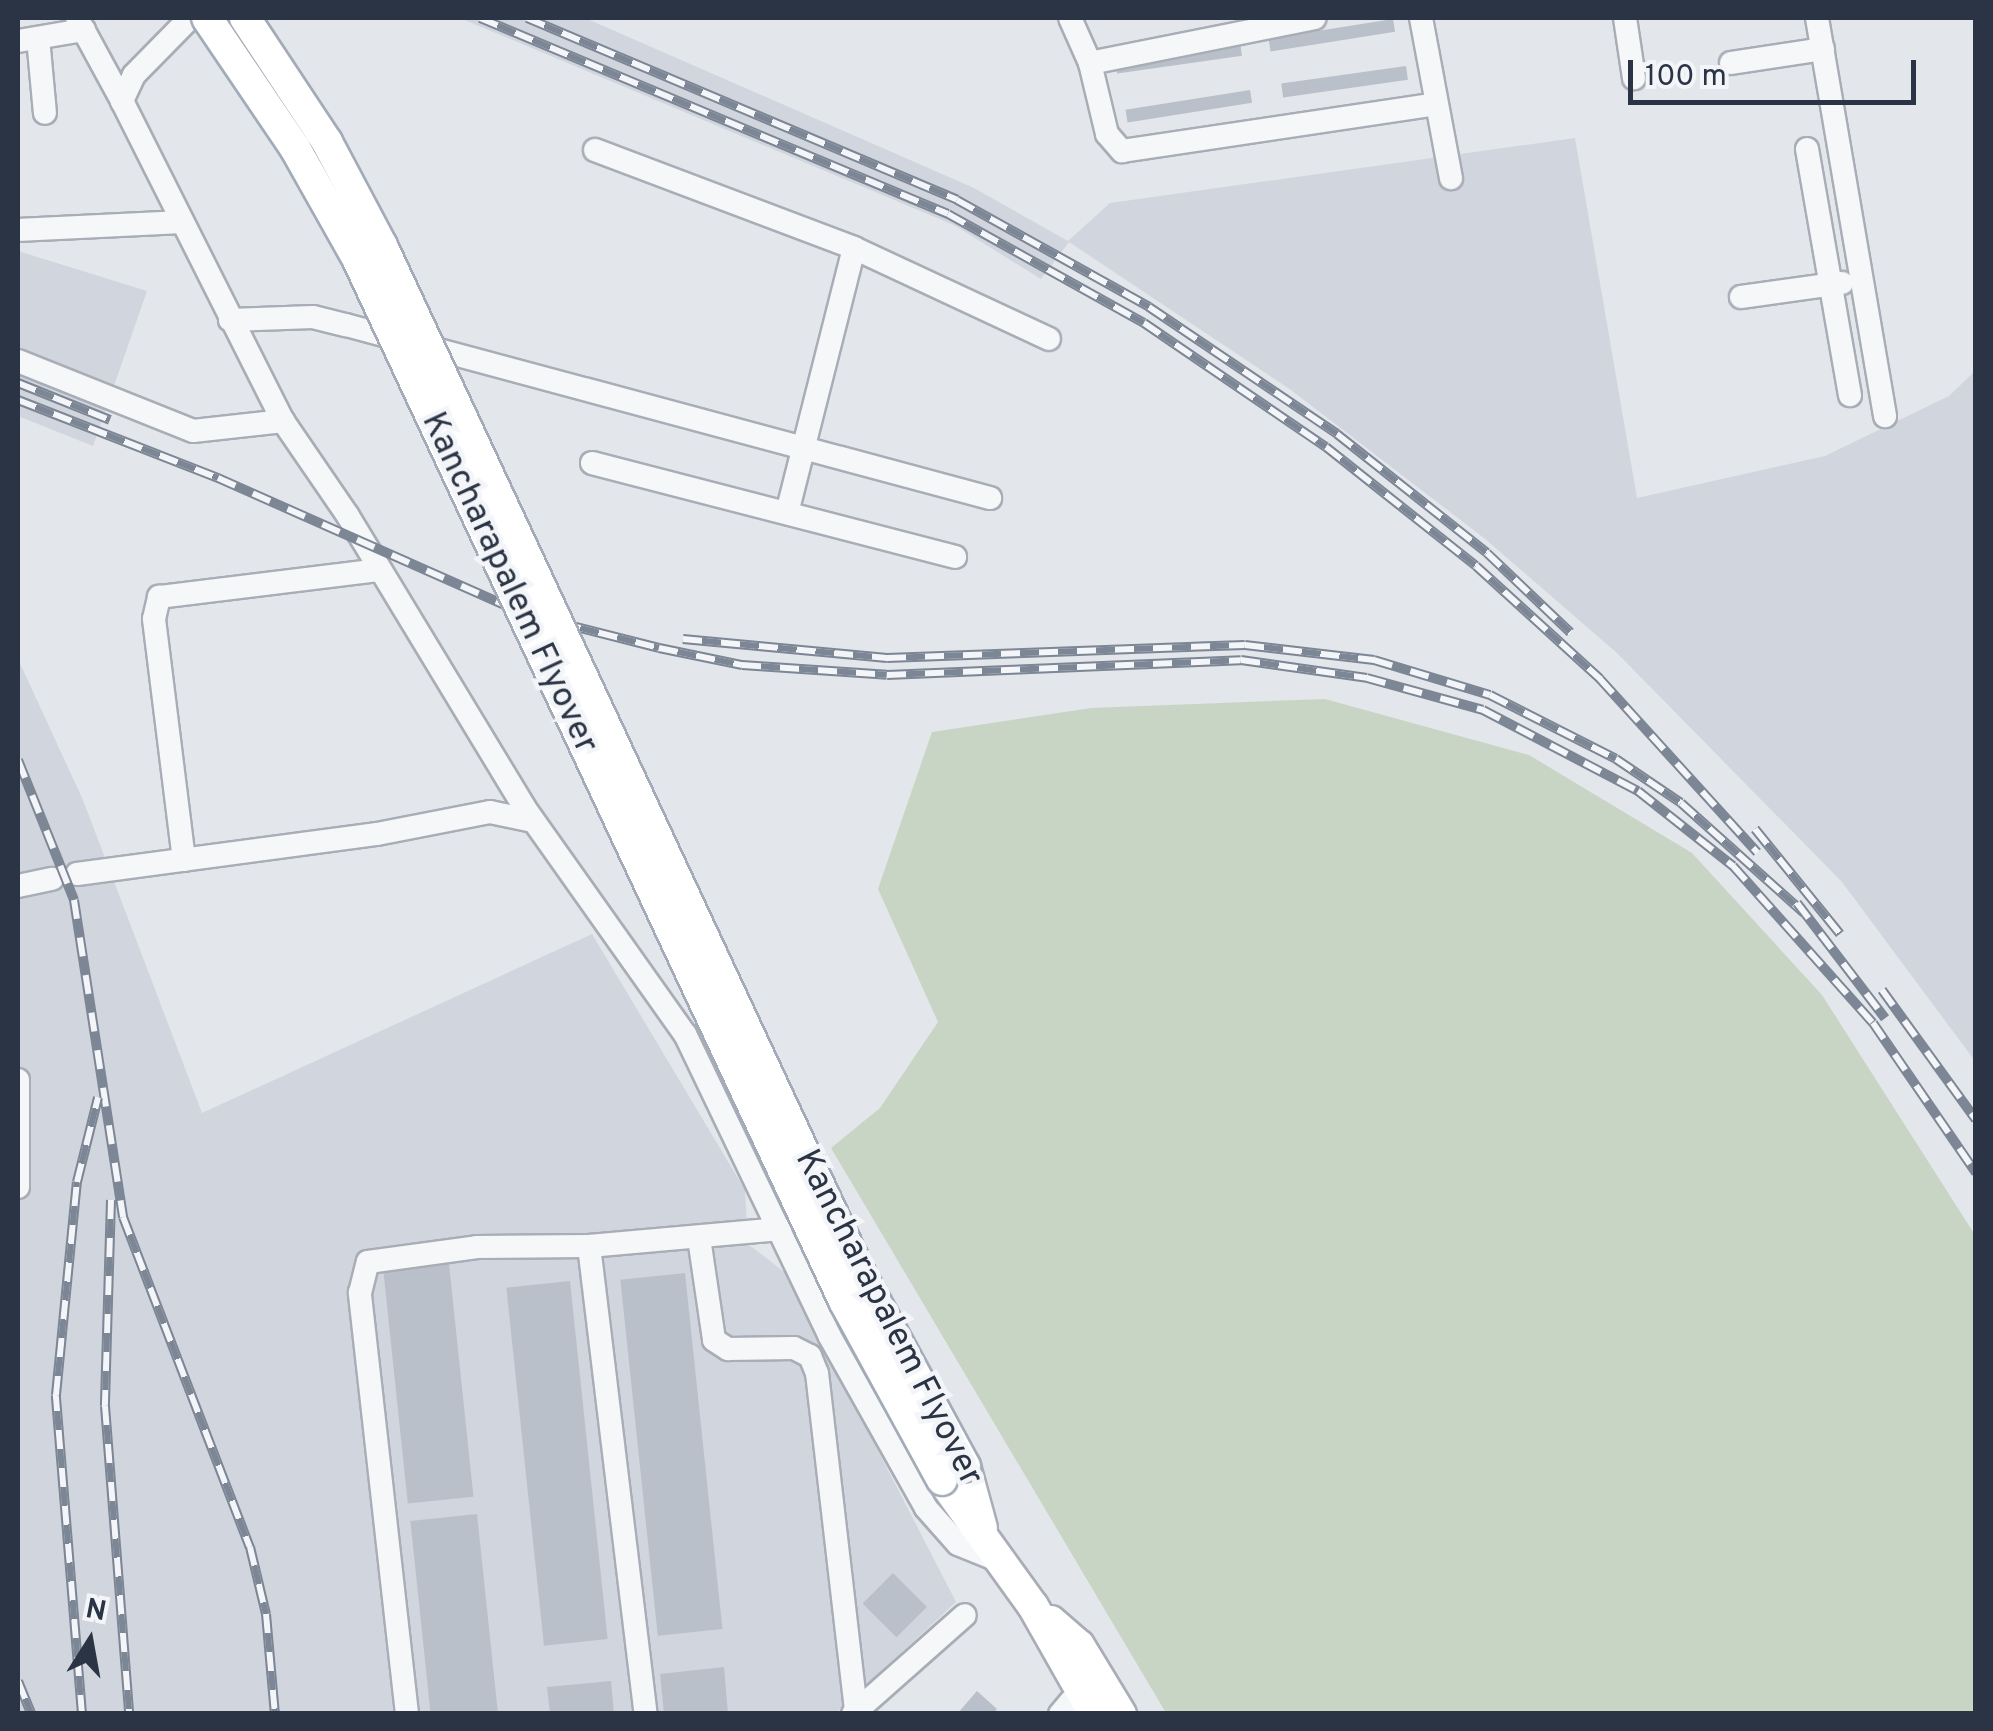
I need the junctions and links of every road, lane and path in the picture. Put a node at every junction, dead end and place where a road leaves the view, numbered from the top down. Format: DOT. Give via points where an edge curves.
graph roads {
  1 [pos="190,18"];
  2 [pos="207,18"];
  3 [pos="245,18"];
  4 [pos="1070,18"];
  5 [pos="1315,18"];
  6 [pos="1421,18"];
  7 [pos="1625,18"];
  8 [pos="1818,18"];
  9 [pos="80,24"];
  10 [pos="28,39"];
  11 [pos="1823,49"];
  12 [pos="1090,63"];
  13 [pos="1730,63"];
  14 [pos="1634,78"];
  15 [pos="122,101"];
  16 [pos="1436,104"];
  17 [pos="46,113"];
  18 [pos="1806,149"];
  19 [pos="595,150"];
  20 [pos="1450,178"];
  21 [pos="182,222"];
  22 [pos="18,230"];
  23 [pos="854,248"];
  24 [pos="1862,280"];
  25 [pos="1831,284"];
  26 [pos="1742,297"];
  27 [pos="230,320"];
  28 [pos="1049,339"];
  29 [pos="18,361"];
  30 [pos="1850,395"];
  31 [pos="1885,416"];
  32 [pos="283,421"];
  33 [pos="804,449"];
  34 [pos="592,463"];
  35 [pos="990,498"];
  36 [pos="788,513"];
  37 [pos="955,557"];
  38 [pos="379,570"];
  39 [pos="509,782"];
  40 [pos="490,812"];
  41 [pos="533,822"];
  42 [pos="184,860"];
  43 [pos="77,874"];
  44 [pos="52,879"];
  45 [pos="18,886"];
  46 [pos="18,1080"];
  47 [pos="18,1187"];
  48 [pos="780,1229"];
  49 [pos="700,1238"];
  50 [pos="589,1246"];
  51 [pos="954,1473"];
  52 [pos="1005,1564"];
  53 [pos="1033,1606"];
  54 [pos="965,1615"];
  55 [pos="1075,1711"];
  56 [pos="854,1712"];
  57 [pos="407,1714"];
  58 [pos="646,1714"];
  59 [pos="1121,1714"];
  1 -- 15 [label="street" via="134,75"];
  2 -- 51 [label="main road, Kancharapalem Flyover, bridge" via="286,134 358,260 844,1302"];
  3 -- 51 [label="main road, Kancharapalem Flyover, bridge" via="327,142 382,246"];
  4 -- 12 [label="street"];
  5 -- 12 [label="street"];
  6 -- 16 [label="street"];
  7 -- 14 [label="street"];
  8 -- 11 [label="street"];
  9 -- 10 [label="street"];
  9 -- 15 [label="street"];
  10 -- 17 [label="street"];
  11 -- 13 [label="street"];
  11 -- 24 [label="street"];
  12 -- 16 [label="street" via="1107,134 1122,151"];
  15 -- 21 [label="street"];
  16 -- 20 [label="street"];
  18 -- 25 [label="street"];
  19 -- 23 [label="street"];
  21 -- 22 [label="street"];
  21 -- 27 [label="street"];
  23 -- 28 [label="street"];
  23 -- 33 [label="street"];
  24 -- 25 [label="street"];
  24 -- 31 [label="street"];
  25 -- 26 [label="street"];
  25 -- 30 [label="street"];
  27 -- 32 [label="street"];
  27 -- 33 [label="street" via="313,317"];
  29 -- 32 [label="street" via="193,431"];
  32 -- 38 [label="street"];
  33 -- 35 [label="street"];
  33 -- 36 [label="street"];
  34 -- 36 [label="street"];
  36 -- 37 [label="street"];
  38 -- 39 [label="street"];
  38 -- 42 [label="street" via="159,596 154,620"];
  39 -- 40 [label="street"];
  39 -- 41 [label="street"];
  40 -- 41 [label="street"];
  40 -- 42 [label="street"];
  41 -- 48 [label="street" via="629,947 685,1034"];
  42 -- 43 [label="street"];
  44 -- 45 [label="street"];
  46 -- 47 [label="street"];
  48 -- 49 [label="street"];
  48 -- 52 [label="street" via="837,1350 926,1508 958,1544"];
  49 -- 50 [label="street"];
  49 -- 56 [label="street" via="714,1340 728,1349 794,1348 810,1356 817,1373"];
  50 -- 57 [label="street" via="386,1255 368,1262 362,1276"];
  50 -- 58 [label="street"];
  51 -- 52 [label="main road, Kancharapalem Flyover"];
  52 -- 53 [label="main road, Kancharapalem Flyover"];
  53 -- 55 [label="main road"];
  53 -- 59 [label="main road" via="1078,1646"];
  54 -- 56 [label="street"];
}
